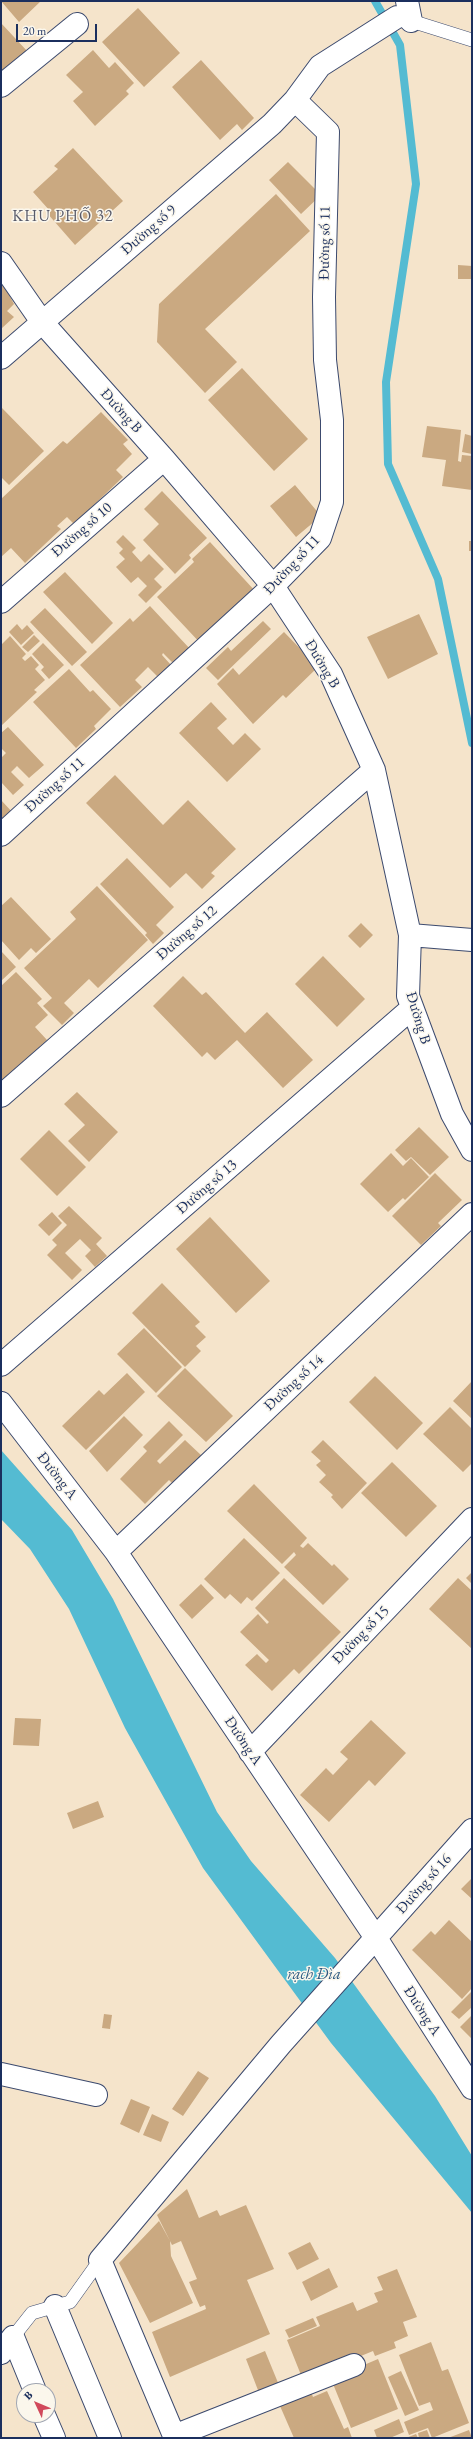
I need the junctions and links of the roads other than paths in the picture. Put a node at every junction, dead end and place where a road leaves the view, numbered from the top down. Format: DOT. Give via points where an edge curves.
graph roads {
  1 [pos="405,13"];
  2 [pos="77,24"];
  3 [pos="472,40"];
  4 [pos="1,86"];
  5 [pos="294,100"];
  6 [pos="1,264"];
  7 [pos="42,322"];
  8 [pos="1,358"];
  9 [pos="164,459"];
  10 [pos="273,586"];
  11 [pos="1,602"];
  12 [pos="374,770"];
  13 [pos="1,835"];
  14 [pos="410,935"];
  15 [pos="472,940"];
  16 [pos="412,1008"];
  17 [pos="1,1096"];
  18 [pos="472,1150"];
  19 [pos="472,1214"];
  20 [pos="1,1365"];
  21 [pos="1,1403"];
  22 [pos="472,1519"];
  23 [pos="116,1552"];
  24 [pos="250,1752"];
  25 [pos="472,1830"];
  26 [pos="376,1938"];
  27 [pos="1,2074"];
  28 [pos="472,2088"];
  29 [pos="96,2095"];
  30 [pos="100,2260"];
  31 [pos="55,2306"];
  32 [pos="7,2345"];
  33 [pos="354,2365"];
  34 [pos="30,2383"];
  35 [pos="47,2423"];
  36 [pos="174,2437"];
  37 [pos="54,2438"];
  38 [pos="110,2438"];
  1 -- 3 [label="lane"];
  1 -- 5 [label="street, Đường số 9" via="320,66"];
  2 -- 4 [label="street"];
  5 -- 7 [label="street, Đường số 9" via="272,124"];
  5 -- 10 [label="street, Đường số 11" via="328,132 324,296 325,360 332,420 332,502 320,538"];
  6 -- 7 [label="street, Đường B"];
  7 -- 8 [label="street, Đường số 9"];
  7 -- 9 [label="street, Đường B"];
  9 -- 10 [label="street, Đường B"];
  9 -- 11 [label="street, Đường số 10"];
  10 -- 12 [label="street, Đường B" via="331,674"];
  10 -- 13 [label="street, Đường số 11"];
  12 -- 14 [label="street, Đường B"];
  12 -- 17 [label="street, Đường số 12"];
  14 -- 15 [label="street"];
  14 -- 16 [label="street, Đường B" via="408,996"];
  16 -- 18 [label="street, Đường B" via="452,1114"];
  16 -- 20 [label="street, Đường số 13"];
  19 -- 23 [label="street, Đường số 14"];
  21 -- 23 [label="street, Đường A"];
  22 -- 24 [label="street, Đường số 15"];
  23 -- 24 [label="street, Đường A"];
  24 -- 26 [label="street, Đường A"];
  25 -- 26 [label="street, Đường số 16"];
  26 -- 28 [label="street, Đường A"];
  26 -- 30 [label="street, Đường số 16" via="281,2044"];
  27 -- 29 [label="street"];
  30 -- 31 [label="lane" via="70,2302"];
  30 -- 36 [label="street"];
  31 -- 32 [label="lane" via="32,2313"];
  31 -- 38 [label="street"];
  32 -- 34 [label="street"];
  33 -- 36 [label="street"];
  35 -- 37 [label="street"];
}
